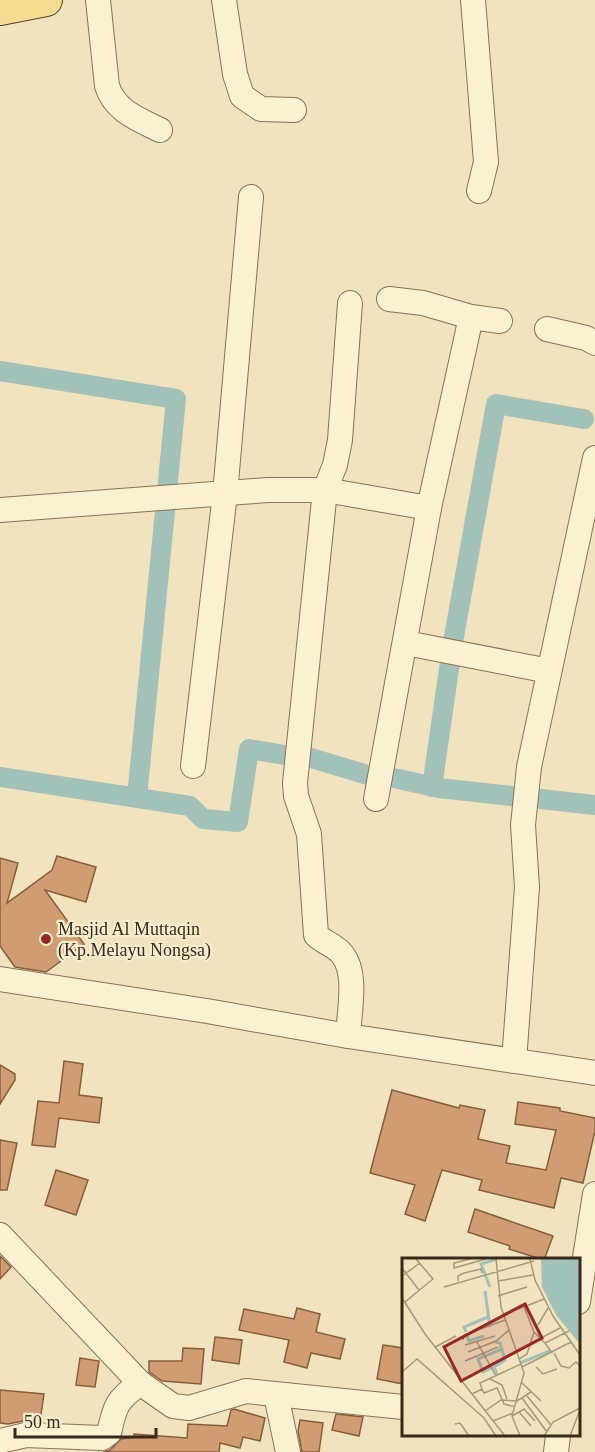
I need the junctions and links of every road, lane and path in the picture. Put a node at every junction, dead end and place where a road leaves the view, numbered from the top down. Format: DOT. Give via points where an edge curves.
graph roads {
  1 [pos="46,0"];
  2 [pos="98,0"];
  3 [pos="224,0"];
  4 [pos="473,0"];
  5 [pos="0,9"];
  6 [pos="294,110"];
  7 [pos="160,130"];
  8 [pos="479,191"];
  9 [pos="251,197"];
  10 [pos="389,299"];
  11 [pos="350,303"];
  12 [pos="471,317"];
  13 [pos="500,321"];
  14 [pos="547,329"];
  15 [pos="595,343"];
  16 [pos="595,458"];
  17 [pos="325,490"];
  18 [pos="225,494"];
  19 [pos="429,508"];
  20 [pos="0,510"];
  21 [pos="406,643"];
  22 [pos="549,671"];
  23 [pos="193,766"];
  24 [pos="376,799"];
  25 [pos="0,980"];
  26 [pos="348,1036"];
  27 [pos="514,1061"];
  28 [pos="595,1073"];
  29 [pos="595,1194"];
  30 [pos="0,1235"];
  31 [pos="580,1295"];
  32 [pos="140,1383"];
  33 [pos="276,1395"];
  34 [pos="402,1407"];
  35 [pos="558,1437"];
  36 [pos="5,1444"];
  37 [pos="288,1452"];
  38 [pos="556,1452"];
  1 -- 5 [label="main road"];
  2 -- 7 [label="street" via="111,98 121,110"];
  3 -- 6 [label="street" via="242,96 261,109"];
  4 -- 8 [label="street" via="486,162"];
  9 -- 18 [label="street"];
  10 -- 12 [label="street" via="423,303"];
  11 -- 17 [label="street" via="340,440 336,465"];
  12 -- 13 [label="street"];
  12 -- 19 [label="street"];
  14 -- 15 [label="street"];
  16 -- 22 [label="street"];
  17 -- 18 [label="street"];
  17 -- 19 [label="street"];
  17 -- 26 [label="street" via="295,783 309,834 315,935 341,951 351,976"];
  18 -- 20 [label="street"];
  18 -- 23 [label="street"];
  19 -- 21 [label="street"];
  21 -- 22 [label="street"];
  21 -- 24 [label="street"];
  22 -- 27 [label="street" via="529,767 523,825 527,887"];
  25 -- 26 [label="street"];
  26 -- 27 [label="street"];
  27 -- 28 [label="street"];
  29 -- 31 [label="street"];
  30 -- 32 [label="street"];
  32 -- 33 [label="street" via="173,1406 189,1408 246,1391"];
  32 -- 36 [label="street" via="123,1395 114,1409 110,1433 102,1438 26,1435"];
  33 -- 34 [label="street"];
  33 -- 37 [label="street"];
  35 -- 38 [label="street"];
}
